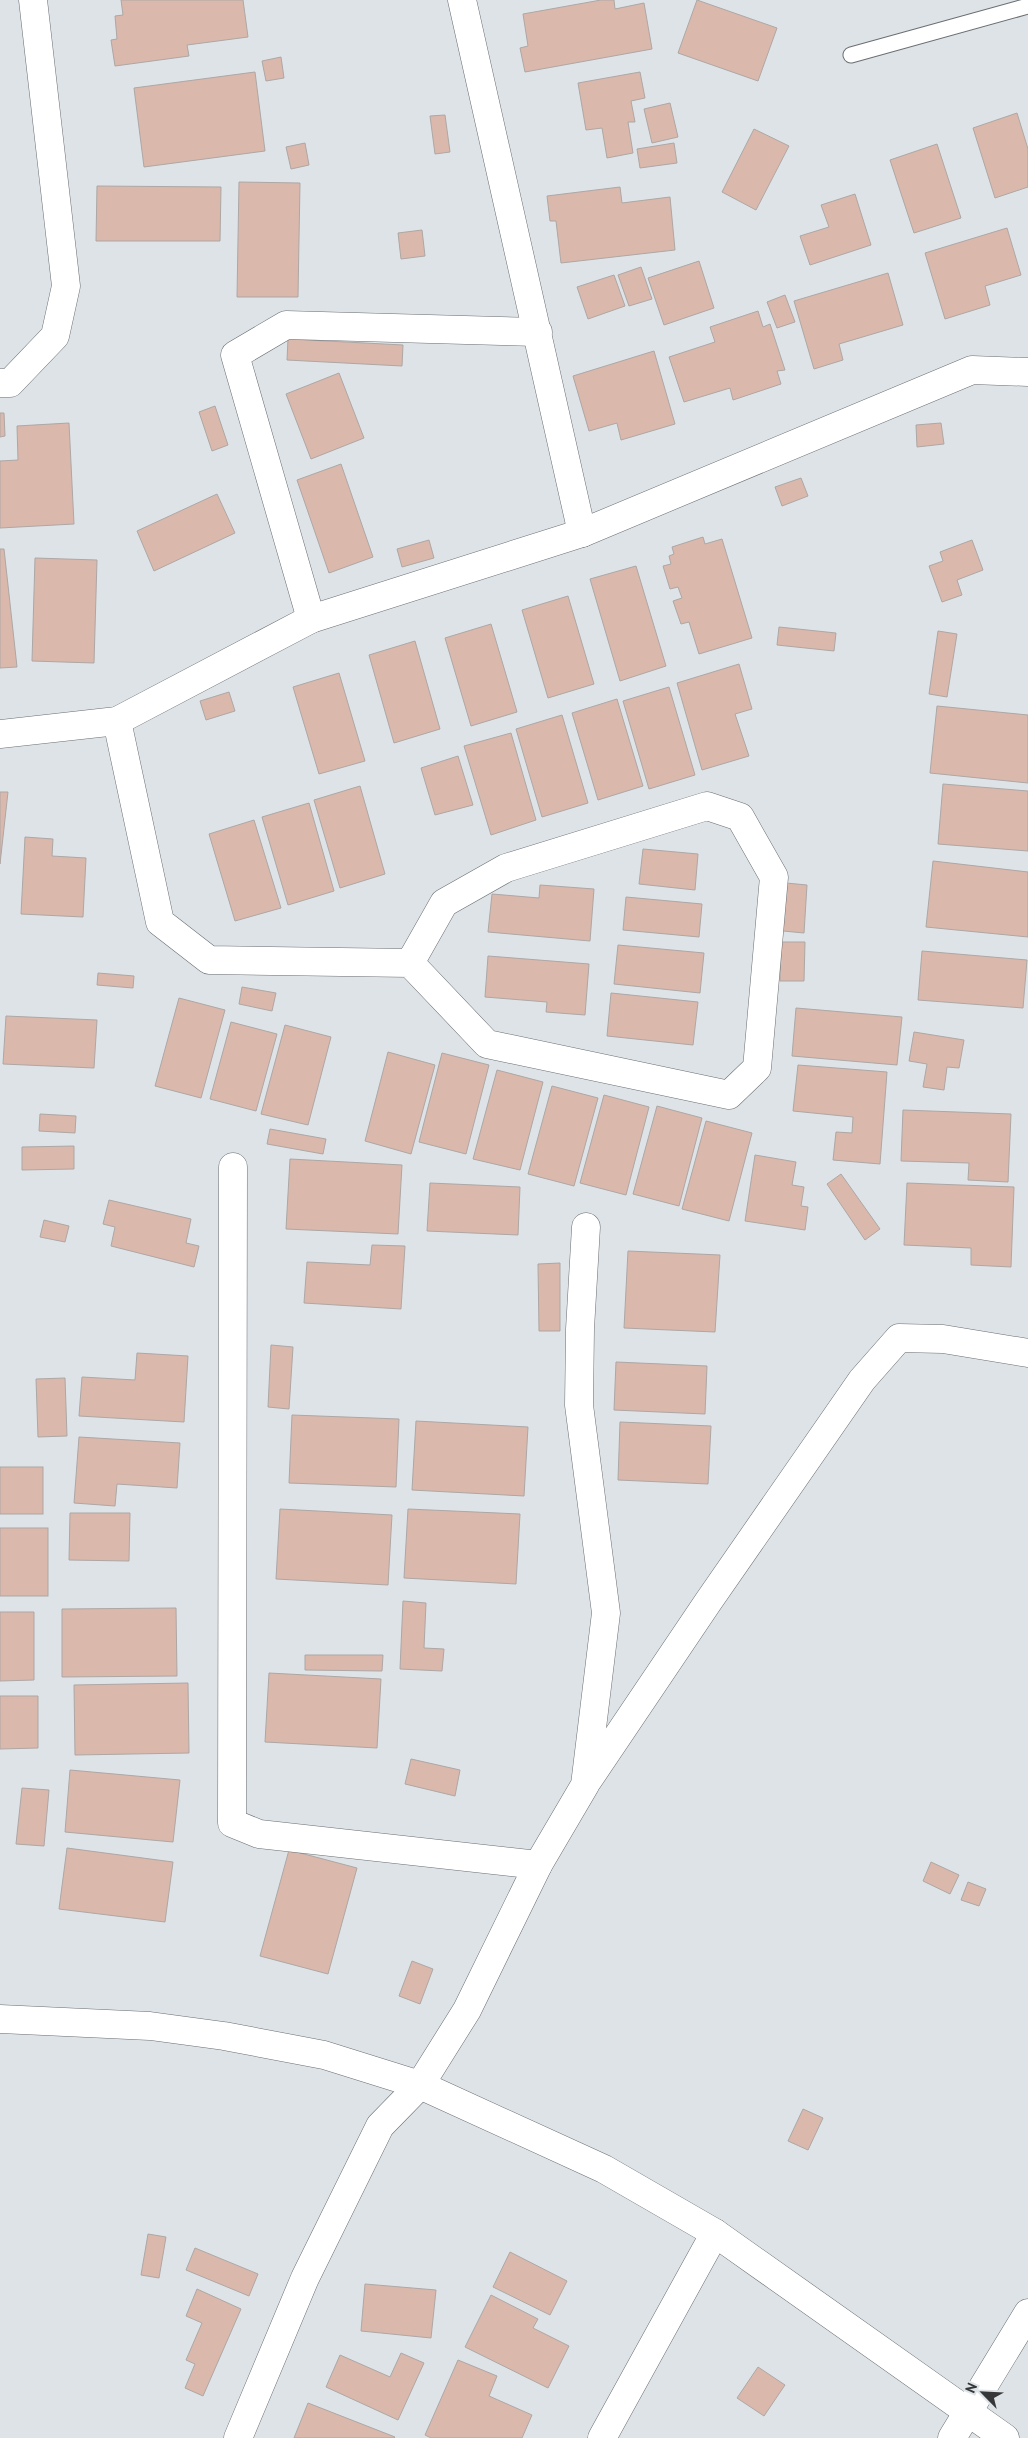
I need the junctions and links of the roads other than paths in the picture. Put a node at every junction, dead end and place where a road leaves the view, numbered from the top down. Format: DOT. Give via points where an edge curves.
graph roads {
  1 [pos="33,0"];
  2 [pos="462,0"];
  3 [pos="1028,6"];
  4 [pos="851,55"];
  5 [pos="538,332"];
  6 [pos="1028,372"];
  7 [pos="0,383"];
  8 [pos="582,533"];
  9 [pos="311,618"];
  10 [pos="117,721"];
  11 [pos="0,734"];
  12 [pos="410,963"];
  13 [pos="234,1167"];
  14 [pos="586,1227"];
  15 [pos="1028,1353"];
  16 [pos="585,1785"];
  17 [pos="538,1865"];
  18 [pos="0,2019"];
  19 [pos="420,2085"];
  20 [pos="715,2233"];
  21 [pos="1028,2313"];
  22 [pos="966,2412"];
  23 [pos="238,2438"];
  24 [pos="602,2438"];
  25 [pos="952,2438"];
  26 [pos="1005,2438"];
  1 -- 7 [label="street" via="66,286 55,336 10,383"];
  2 -- 5 [label="street"];
  3 -- 4 [label="lane"];
  5 -- 8 [label="street"];
  5 -- 9 [label="street" via="286,325 234,355"];
  6 -- 8 [label="street" via="972,370"];
  8 -- 9 [label="street"];
  9 -- 10 [label="street"];
  10 -- 11 [label="street"];
  10 -- 12 [label="street" via="160,922 209,960"];
  12 -- 12 [label="street" via="487,1044 729,1095 757,1068 774,877 740,817 707,806 506,868 444,903"];
  13 -- 17 [label="street" via="232,1823 259,1834"];
  14 -- 16 [label="street" via="579,1405 606,1613"];
  15 -- 16 [label="street" via="943,1339 899,1338 862,1380"];
  16 -- 17 [label="street"];
  17 -- 19 [label="street" via="467,2010"];
  18 -- 19 [label="street" via="150,2026 224,2036 324,2055"];
  19 -- 20 [label="street" via="604,2169"];
  19 -- 23 [label="street" via="380,2126 305,2278"];
  20 -- 22 [label="street"];
  20 -- 24 [label="street"];
  21 -- 22 [label="street"];
  22 -- 25 [label="street"];
  22 -- 26 [label="street"];
}
